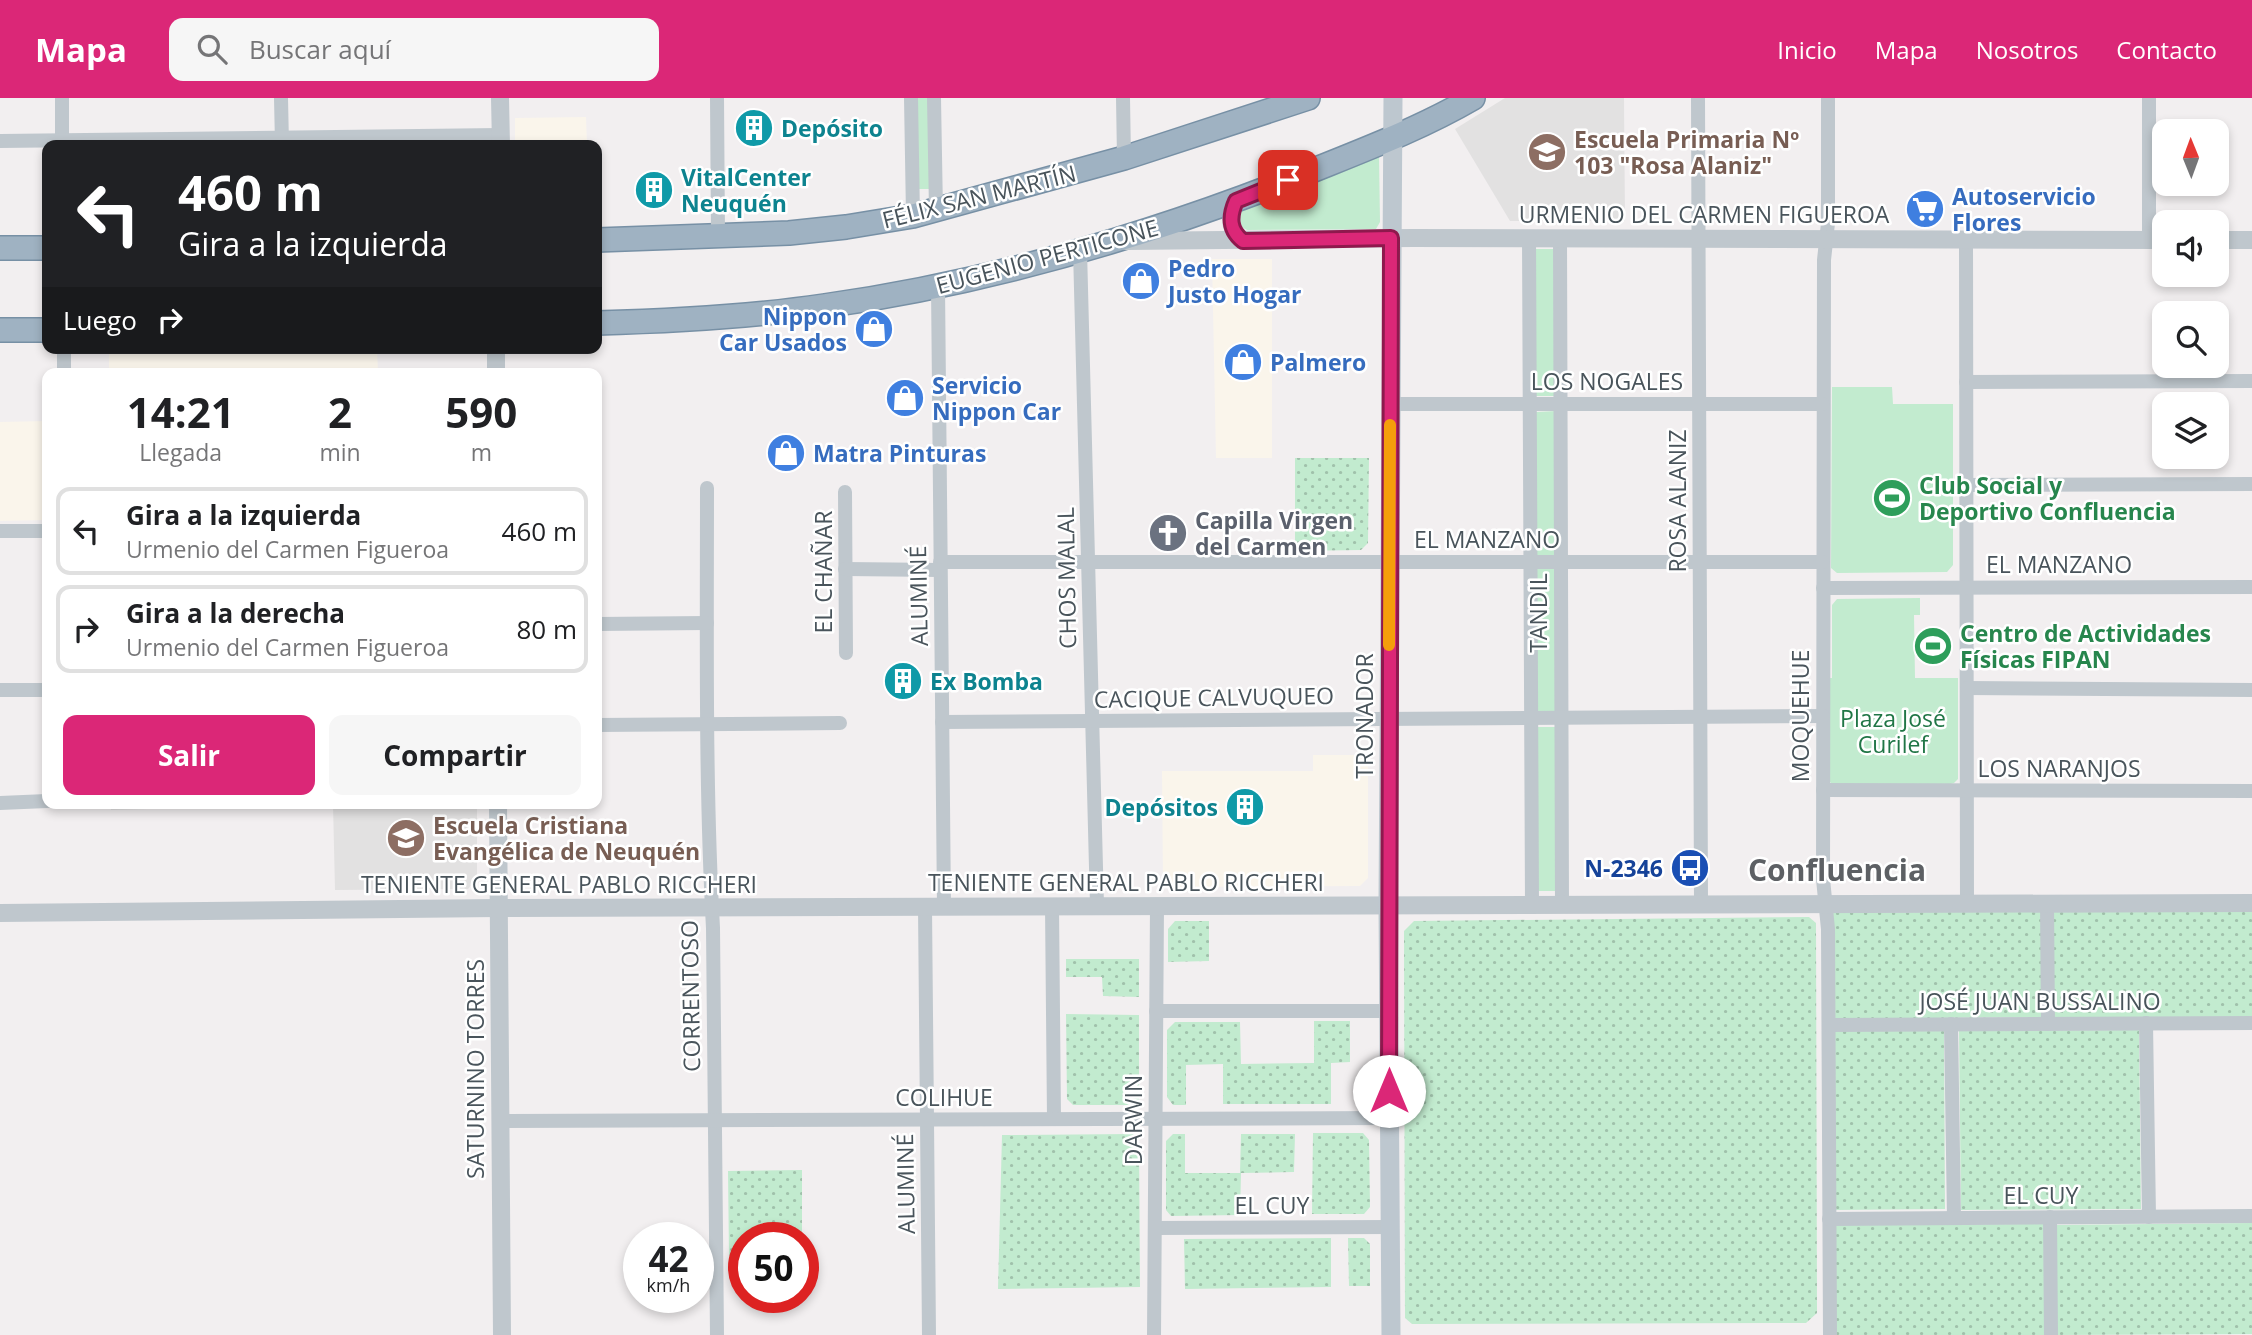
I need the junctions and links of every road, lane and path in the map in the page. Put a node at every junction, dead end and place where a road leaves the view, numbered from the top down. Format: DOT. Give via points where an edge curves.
graph roads {
  1 [pos="62,98"];
  2 [pos="281,98"];
  3 [pos="500,98"];
  4 [pos="717,98"];
  5 [pos="911,98"];
  6 [pos="934,98"];
  7 [pos="1123,98"];
  8 [pos="1308,98"];
  9 [pos="1393,98"];
  10 [pos="1474,98"];
  11 [pos="1699,98"];
  12 [pos="1828,98"];
  13 [pos="2149,98"];
  14 [pos="1391,139"];
  15 [pos="62,140"];
  16 [pos="282,140"];
  17 [pos="501,140"];
  18 [pos="0,141"];
  19 [pos="42,142"];
  20 [pos="1124,158"];
  21 [pos="1236,201"];
  22 [pos="2155,210"];
  23 [pos="924,213"];
  24 [pos="718,235"];
  25 [pos="1391,238"];
  26 [pos="1529,238"];
  27 [pos="1560,238"];
  28 [pos="1699,238"];
  29 [pos="1826,239"];
  30 [pos="1966,239"];
  31 [pos="602,240"];
  32 [pos="2152,240"];
  33 [pos="2229,240"];
  34 [pos="2252,240"];
  35 [pos="1112,241"];
  36 [pos="1243,241"];
  37 [pos="0,248"];
  38 [pos="42,248"];
  39 [pos="1080,250"];
  40 [pos="937,286"];
  41 [pos="602,323"];
  42 [pos="0,330"];
  43 [pos="42,330"];
  44 [pos="2252,381"];
  45 [pos="1966,382"];
  46 [pos="1390,404"];
  47 [pos="1530,404"];
  48 [pos="1560,404"];
  49 [pos="1699,404"];
  50 [pos="1824,404"];
  51 [pos="2252,484"];
  52 [pos="1966,485"];
  53 [pos="707,488"];
  54 [pos="845,492"];
  55 [pos="0,531"];
  56 [pos="42,531"];
  57 [pos="1088,562"];
  58 [pos="1390,562"];
  59 [pos="1530,562"];
  60 [pos="1561,562"];
  61 [pos="1700,562"];
  62 [pos="1823,562"];
  63 [pos="940,566"];
  64 [pos="845,569"];
  65 [pos="1966,587"];
  66 [pos="2252,587"];
  67 [pos="1823,588"];
  68 [pos="707,623"];
  69 [pos="602,624"];
  70 [pos="846,653"];
  71 [pos="1966,688"];
  72 [pos="0,690"];
  73 [pos="42,690"];
  74 [pos="2252,690"];
  75 [pos="1700,716"];
  76 [pos="1823,716"];
  77 [pos="1531,717"];
  78 [pos="1562,717"];
  79 [pos="1389,718"];
  80 [pos="1092,721"];
  81 [pos="942,722"];
  82 [pos="840,723"];
  83 [pos="708,724"];
  84 [pos="602,725"];
  85 [pos="1823,790"];
  86 [pos="1967,790"];
  87 [pos="2252,791"];
  88 [pos="42,801"];
  89 [pos="0,803"];
  90 [pos="498,809"];
  91 [pos="2048,903"];
  92 [pos="2252,903"];
  93 [pos="1701,904"];
  94 [pos="1826,904"];
  95 [pos="1967,904"];
  96 [pos="1388,905"];
  97 [pos="1532,905"];
  98 [pos="1562,905"];
  99 [pos="1052,906"];
  100 [pos="1097,906"];
  101 [pos="1157,906"];
  102 [pos="711,907"];
  103 [pos="925,907"];
  104 [pos="944,907"];
  105 [pos="498,908"];
  106 [pos="0,913"];
  107 [pos="1156,1011"];
  108 [pos="1388,1011"];
  109 [pos="2146,1023"];
  110 [pos="2252,1023"];
  111 [pos="1951,1024"];
  112 [pos="2048,1024"];
  113 [pos="1829,1025"];
  114 [pos="1389,1118"];
  115 [pos="1054,1119"];
  116 [pos="1155,1119"];
  117 [pos="927,1120"];
  118 [pos="500,1121"];
  119 [pos="715,1121"];
  120 [pos="2252,1216"];
  121 [pos="2050,1217"];
  122 [pos="2149,1217"];
  123 [pos="1954,1218"];
  124 [pos="1829,1219"];
  125 [pos="1390,1227"];
  126 [pos="1155,1228"];
  127 [pos="502,1335"];
  128 [pos="717,1335"];
  129 [pos="929,1335"];
  130 [pos="1154,1335"];
  131 [pos="1391,1335"];
  132 [pos="1830,1335"];
  133 [pos="2051,1335"];
  1 -- 15 [label="street"];
  2 -- 16 [label="street"];
  3 -- 17 [label="street"];
  4 -- 24 [label="street"];
  5 -- 23 [label="street"];
  6 -- 23 [label="street"];
  7 -- 20 [label="street"];
  8 -- 20 [label="highway, FÉLIX SAN MARTÍN"];
  9 -- 14 [label="main road, TRONADOR"];
  10 -- 14 [label="highway, EUGENIO PERTICONE"];
  11 -- 28 [label="street, ROSA ALANIZ"];
  12 -- 29 [label="street, MOQUEHUE"];
  13 -- 22 [label="street"];
  14 -- 21 [label="highway, EUGENIO PERTICONE"];
  14 -- 25 [label="main road, TRONADOR"];
  18 -- 19 [label="street"];
  20 -- 23 [label="highway, FÉLIX SAN MARTÍN"];
  21 -- 35 [label="highway, EUGENIO PERTICONE"];
  21 -- 36 [label="street" via="1231,224"];
  23 -- 24 [label="highway, FÉLIX SAN MARTÍN" via="817,230"];
  24 -- 31 [label="highway, FÉLIX SAN MARTÍN"];
  25 -- 26 [label="street, URMENIO DEL CARMEN FIGUEROA"];
  25 -- 36 [label="street, URMENIO DEL CARMEN FIGUEROA"];
  25 -- 46 [label="main road, TRONADOR"];
  26 -- 27 [label="street, URMENIO DEL CARMEN FIGUEROA"];
  26 -- 47 [label="street, TANDIL"];
  27 -- 28 [label="street, URMENIO DEL CARMEN FIGUEROA"];
  27 -- 48 [label="street, TANDIL"];
  28 -- 29 [label="street, URMENIO DEL CARMEN FIGUEROA"];
  28 -- 49 [label="street, ROSA ALANIZ"];
  29 -- 30 [label="street, URMENIO DEL CARMEN FIGUEROA"];
  29 -- 50 [label="street, MOQUEHUE"];
  30 -- 32 [label="street, URMENIO DEL CARMEN FIGUEROA"];
  30 -- 45 [label="street"];
  33 -- 34 [label="street"];
  35 -- 36 [label="street, URMENIO DEL CARMEN FIGUEROA"];
  35 -- 39 [label="highway, EUGENIO PERTICONE"];
  37 -- 38 [label="highway"];
  39 -- 40 [label="highway, EUGENIO PERTICONE"];
  39 -- 57 [label="street, CHOS MALAL"];
  40 -- 41 [label="highway, EUGENIO PERTICONE" via="772,313"];
  40 -- 63 [label="street, ALUMINÉ"];
  42 -- 43 [label="highway"];
  44 -- 45 [label="street"];
  45 -- 52 [label="street"];
  46 -- 47 [label="street, LOS NOGALES"];
  46 -- 58 [label="main road, TRONADOR"];
  47 -- 48 [label="street, LOS NOGALES"];
  47 -- 59 [label="street, TANDIL"];
  48 -- 49 [label="street, LOS NOGALES"];
  48 -- 60 [label="street, TANDIL"];
  49 -- 50 [label="street, LOS NOGALES"];
  49 -- 61 [label="street, ROSA ALANIZ"];
  50 -- 62 [label="street, MOQUEHUE"];
  51 -- 52 [label="street"];
  52 -- 65 [label="street"];
  53 -- 68 [label="street, CORRENTOSO"];
  54 -- 64 [label="street, EL CHAÑAR"];
  55 -- 56 [label="street"];
  57 -- 58 [label="street, EL MANZANO"];
  57 -- 63 [label="street, EL MANZANO"];
  57 -- 80 [label="street, CHOS MALAL"];
  58 -- 59 [label="street, EL MANZANO"];
  58 -- 79 [label="main road, TRONADOR"];
  59 -- 60 [label="street, EL MANZANO"];
  59 -- 77 [label="street, TANDIL"];
  60 -- 61 [label="street, EL MANZANO"];
  60 -- 78 [label="street, TANDIL"];
  61 -- 62 [label="street, EL MANZANO"];
  61 -- 75 [label="street, ROSA ALANIZ"];
  62 -- 67 [label="street, MOQUEHUE"];
  63 -- 64 [label="street, EL MANZANO"];
  63 -- 81 [label="street, ALUMINÉ"];
  64 -- 70 [label="street, EL CHAÑAR"];
  65 -- 66 [label="street, EL MANZANO"];
  65 -- 67 [label="street, EL MANZANO"];
  65 -- 71 [label="street"];
  67 -- 76 [label="street, MOQUEHUE"];
  68 -- 69 [label="street"];
  68 -- 83 [label="street, CORRENTOSO"];
  71 -- 74 [label="street"];
  71 -- 86 [label="street"];
  72 -- 73 [label="street"];
  75 -- 76 [label="street, CACIQUE CALVUQUEO"];
  75 -- 78 [label="street, CACIQUE CALVUQUEO"];
  75 -- 93 [label="street, ROSA ALANIZ"];
  76 -- 85 [label="street, MOQUEHUE"];
  77 -- 78 [label="street, CACIQUE CALVUQUEO"];
  77 -- 79 [label="street, CACIQUE CALVUQUEO"];
  77 -- 97 [label="street, TANDIL"];
  78 -- 98 [label="street, TANDIL"];
  79 -- 80 [label="street, CACIQUE CALVUQUEO"];
  79 -- 96 [label="main road, TRONADOR"];
  80 -- 81 [label="street, CACIQUE CALVUQUEO"];
  80 -- 100 [label="street, CHOS MALAL"];
  81 -- 104 [label="street, ALUMINÉ"];
  82 -- 83 [label="street"];
  83 -- 84 [label="street"];
  83 -- 102 [label="street, CORRENTOSO"];
  85 -- 86 [label="street, LOS NARANJOS"];
  85 -- 94 [label="street, MOQUEHUE"];
  86 -- 87 [label="street, LOS NARANJOS"];
  86 -- 95 [label="street"];
  88 -- 89 [label="street"];
  90 -- 105 [label="street, SATURNINO TORRES"];
  91 -- 92 [label="street, TENIENTE GENERAL PABLO RICCHERI"];
  91 -- 95 [label="street, TENIENTE GENERAL PABLO RICCHERI"];
  91 -- 112 [label="street"];
  93 -- 94 [label="street, TENIENTE GENERAL PABLO RICCHERI"];
  93 -- 98 [label="street, TENIENTE GENERAL PABLO RICCHERI"];
  94 -- 95 [label="street, TENIENTE GENERAL PABLO RICCHERI"];
  94 -- 113 [label="street, MOQUEHUE"];
  96 -- 97 [label="street, TENIENTE GENERAL PABLO RICCHERI"];
  96 -- 101 [label="street, TENIENTE GENERAL PABLO RICCHERI"];
  96 -- 108 [label="main road, TRONADOR"];
  97 -- 98 [label="street, TENIENTE GENERAL PABLO RICCHERI"];
  99 -- 100 [label="street, TENIENTE GENERAL PABLO RICCHERI"];
  99 -- 104 [label="street, TENIENTE GENERAL PABLO RICCHERI"];
  99 -- 115 [label="street"];
  100 -- 101 [label="street, TENIENTE GENERAL PABLO RICCHERI"];
  101 -- 107 [label="street, DARWIN"];
  102 -- 103 [label="street, TENIENTE GENERAL PABLO RICCHERI"];
  102 -- 105 [label="street, TENIENTE GENERAL PABLO RICCHERI"];
  102 -- 119 [label="street, CORRENTOSO"];
  103 -- 104 [label="street, TENIENTE GENERAL PABLO RICCHERI"];
  103 -- 117 [label="street, ALUMINÉ"];
  105 -- 106 [label="street, TENIENTE GENERAL PABLO RICCHERI"];
  105 -- 118 [label="street, SATURNINO TORRES"];
  107 -- 108 [label="street"];
  107 -- 116 [label="street, DARWIN"];
  108 -- 114 [label="main road, TRONADOR"];
  109 -- 110 [label="street, JOSÉ JUAN BUSSALINO"];
  109 -- 112 [label="street, JOSÉ JUAN BUSSALINO"];
  109 -- 122 [label="street"];
  111 -- 112 [label="street, JOSÉ JUAN BUSSALINO"];
  111 -- 113 [label="street, JOSÉ JUAN BUSSALINO"];
  111 -- 123 [label="street"];
  113 -- 124 [label="street, MOQUEHUE"];
  114 -- 116 [label="street, COLIHUE"];
  114 -- 125 [label="main road, TRONADOR"];
  115 -- 116 [label="street, COLIHUE"];
  115 -- 117 [label="street, COLIHUE"];
  116 -- 126 [label="street, DARWIN"];
  117 -- 119 [label="street, COLIHUE"];
  117 -- 129 [label="street, ALUMINÉ"];
  118 -- 119 [label="street, COLIHUE"];
  118 -- 127 [label="street, SATURNINO TORRES"];
  119 -- 128 [label="street, CORRENTOSO"];
  120 -- 122 [label="street, EL CUY"];
  121 -- 122 [label="street, EL CUY"];
  121 -- 123 [label="street, EL CUY"];
  121 -- 133 [label="street"];
  123 -- 124 [label="street, EL CUY"];
  124 -- 132 [label="street, MOQUEHUE"];
  125 -- 126 [label="street, EL CUY"];
  125 -- 131 [label="main road, TRONADOR"];
  126 -- 130 [label="street, DARWIN"];
}
